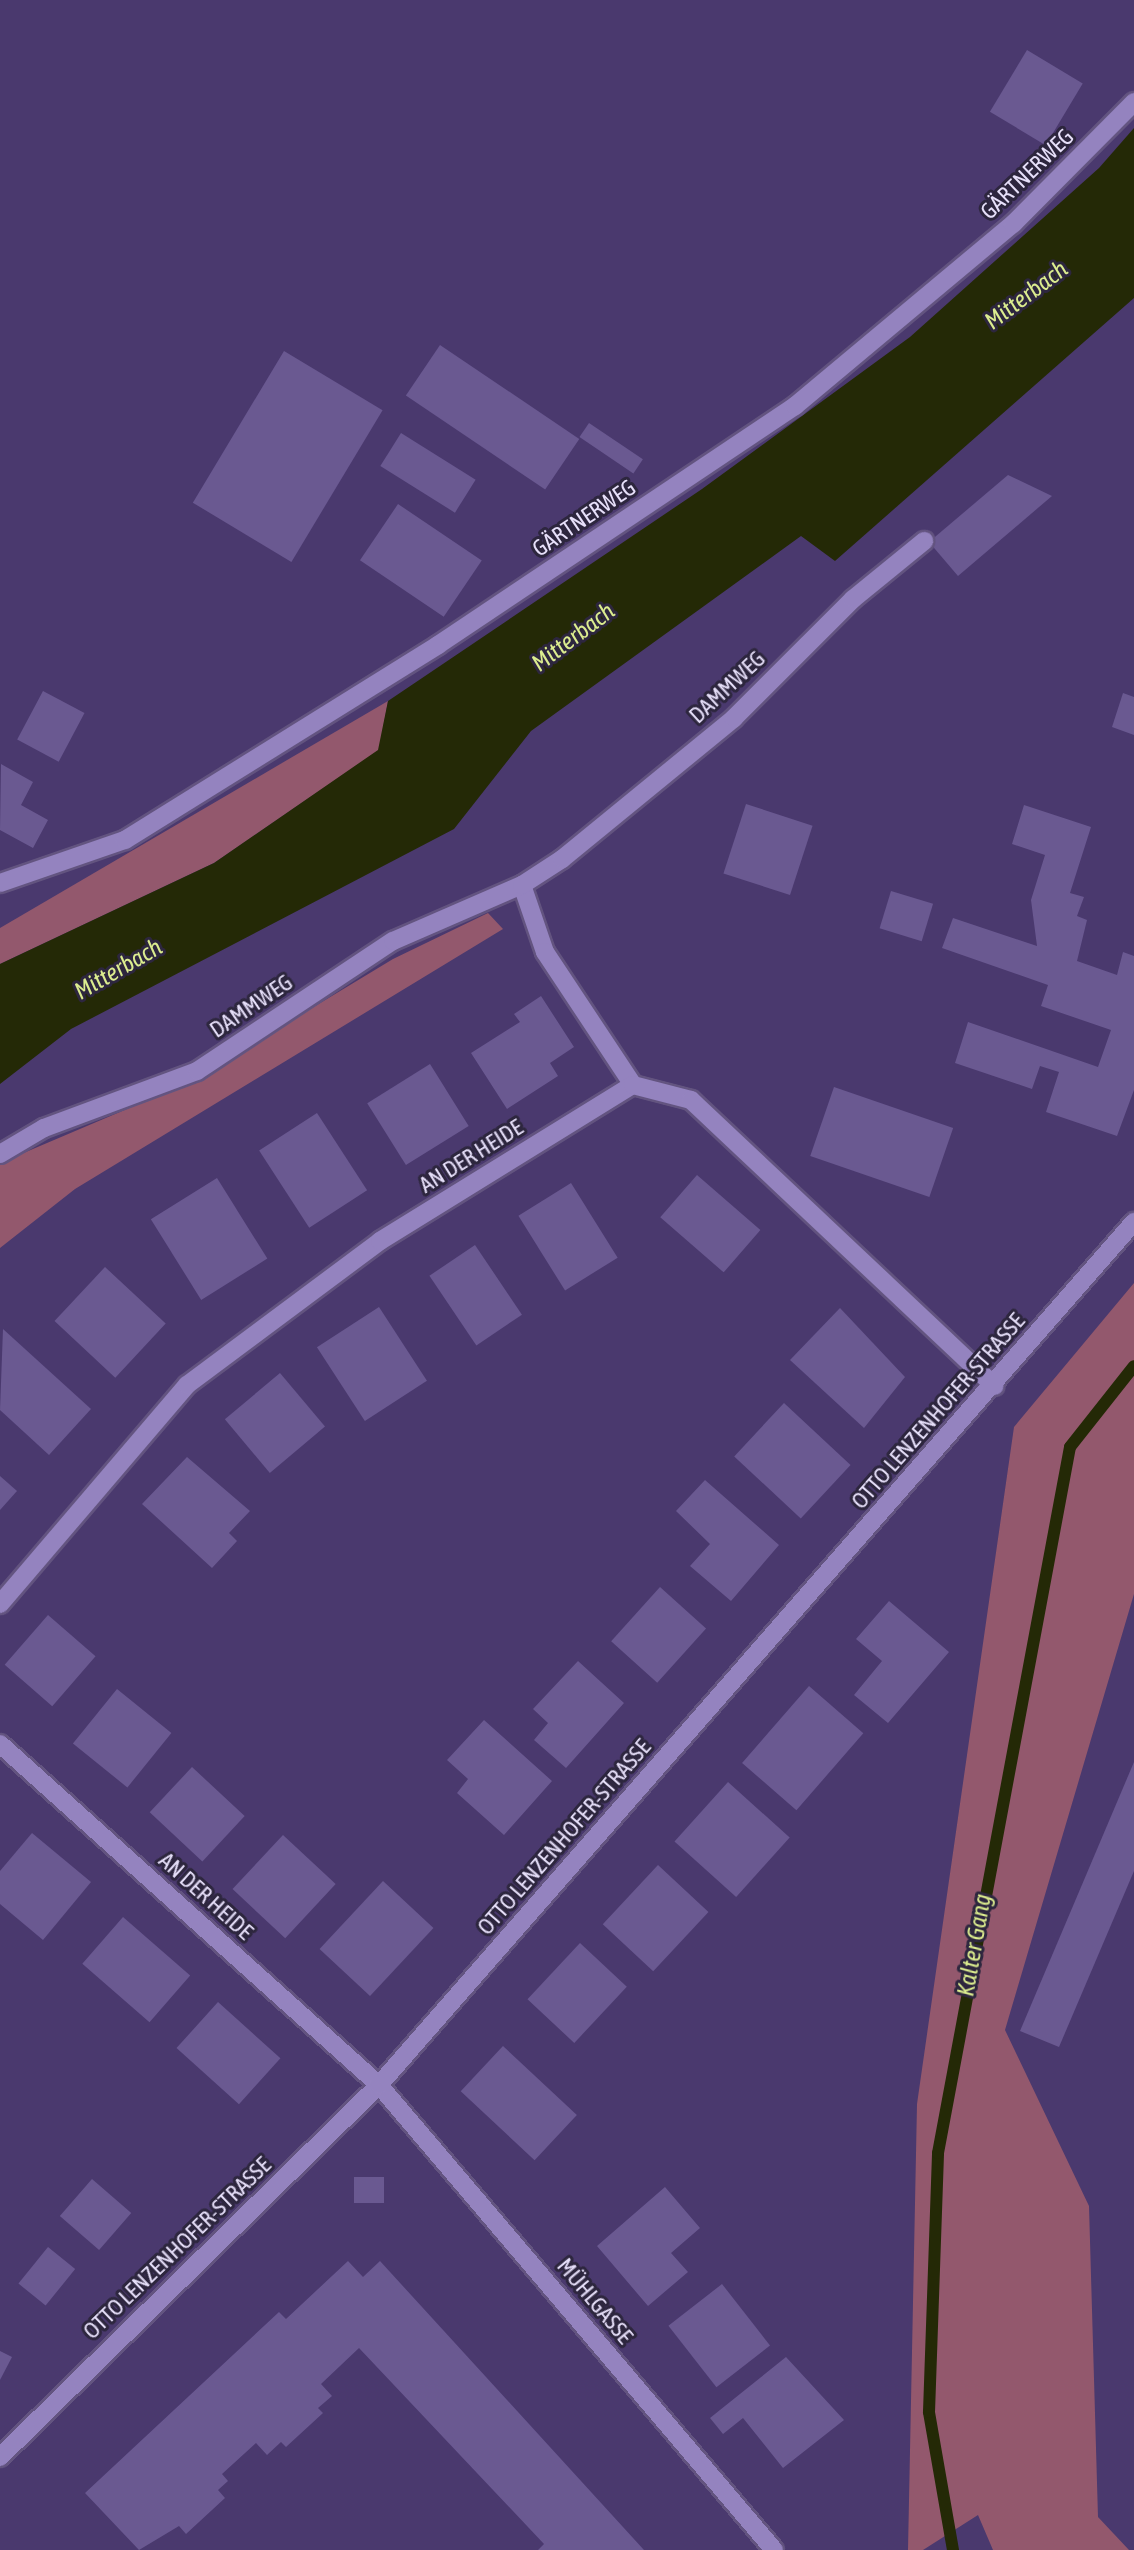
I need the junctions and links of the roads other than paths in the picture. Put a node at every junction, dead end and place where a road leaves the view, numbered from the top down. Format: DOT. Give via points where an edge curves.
graph roads {
  1 [pos="1134,102"];
  2 [pos="924,541"];
  3 [pos="0,883"];
  4 [pos="522,885"];
  5 [pos="633,1085"];
  6 [pos="0,1154"];
  7 [pos="1134,1222"];
  8 [pos="994,1386"];
  9 [pos="0,1604"];
  10 [pos="0,1744"];
  11 [pos="379,2085"];
  12 [pos="0,2457"];
  13 [pos="774,2550"];
  1 -- 3 [label="street, GÄRTNERWEG" via="1013,225 795,407 438,645 125,840"];
  2 -- 4 [label="street, DAMMWEG" via="853,599 734,718"];
  4 -- 5 [label="street" via="545,953"];
  4 -- 6 [label="street, DAMMWEG" via="393,941 197,1071 44,1128"];
  5 -- 8 [label="street" via="691,1100"];
  5 -- 9 [label="street, AN DER HEIDE" via="380,1241 187,1385"];
  7 -- 8 [label="street, OTTO LENZENHOFER-STRASSE"];
  8 -- 11 [label="street, OTTO LENZENHOFER-STRASSE"];
  10 -- 11 [label="street, AN DER HEIDE"];
  11 -- 12 [label="street, OTTO LENZENHOFER-STRASSE"];
  11 -- 13 [label="street, MÜHLGASSE"];
}
